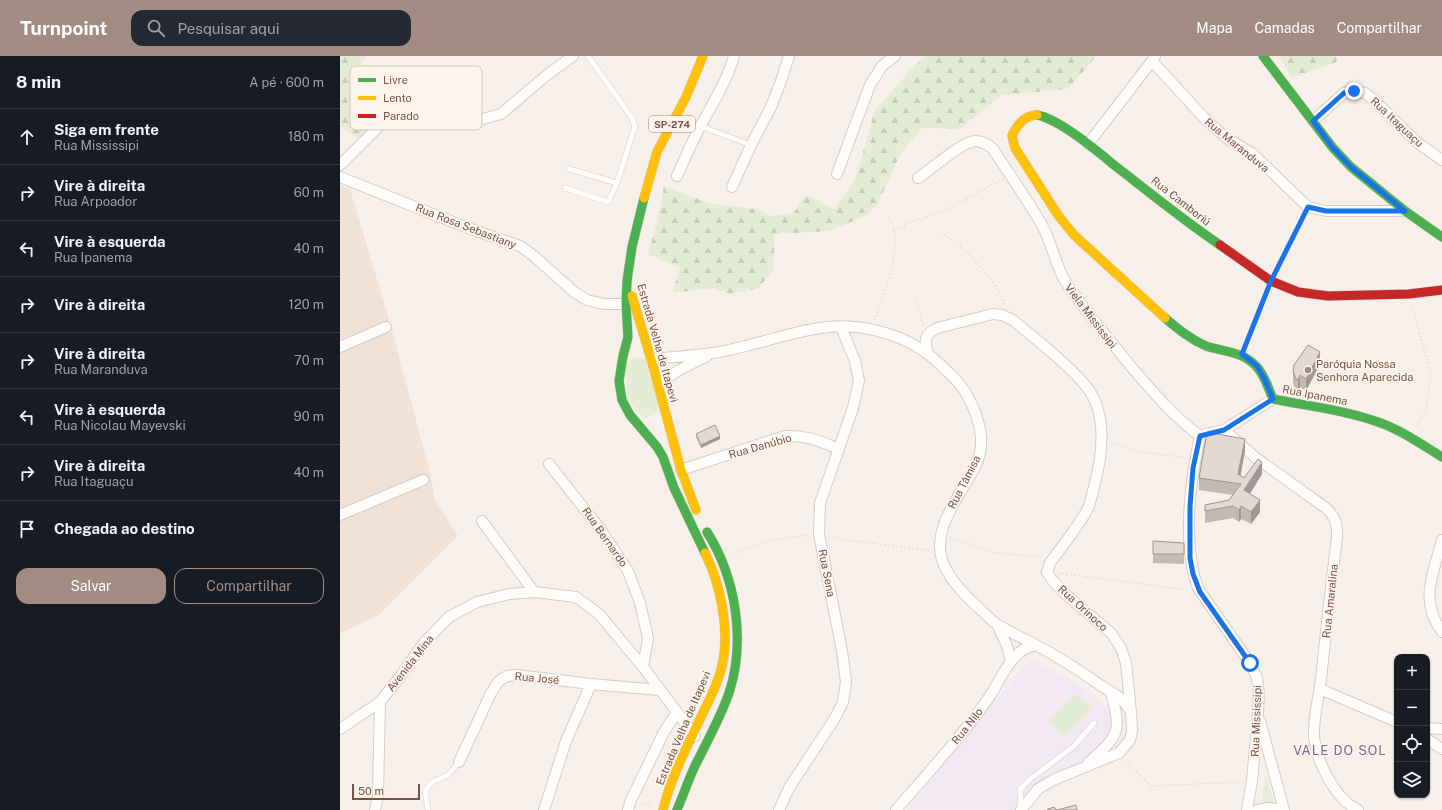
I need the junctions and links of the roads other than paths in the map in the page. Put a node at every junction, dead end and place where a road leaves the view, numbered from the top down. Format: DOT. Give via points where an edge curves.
graph roads {
  1 [pos="573,56"];
  2 [pos="588,56"];
  3 [pos="703,56"];
  4 [pos="734,56"];
  5 [pos="789,56"];
  6 [pos="895,56"];
  7 [pos="1263,56"];
  8 [pos="1154,59"];
  9 [pos="482,119"];
  10 [pos="1313,121"];
  11 [pos="700,126"];
  12 [pos="375,130"];
  13 [pos="1088,144"];
  14 [pos="751,145"];
  15 [pos="1442,160"];
  16 [pos="340,165"];
  17 [pos="569,169"];
  18 [pos="837,174"];
  19 [pos="677,176"];
  20 [pos="340,177"];
  21 [pos="918,178"];
  22 [pos="617,183"];
  23 [pos="732,187"];
  24 [pos="565,188"];
  25 [pos="1405,211"];
  26 [pos="1058,215"];
  27 [pos="1442,237"];
  28 [pos="627,281"];
  29 [pos="1442,290"];
  30 [pos="626,304"];
  31 [pos="386,327"];
  32 [pos="841,327"];
  33 [pos="340,347"];
  34 [pos="713,353"];
  35 [pos="928,353"];
  36 [pos="641,354"];
  37 [pos="631,355"];
  38 [pos="651,358"];
  39 [pos="621,364"];
  40 [pos="658,386"];
  41 [pos="1273,399"];
  42 [pos="665,411"];
  43 [pos="658,421"];
  44 [pos="637,424"];
  45 [pos="650,426"];
  46 [pos="1224,430"];
  47 [pos="1200,436"];
  48 [pos="839,448"];
  49 [pos="1442,457"];
  50 [pos="550,464"];
  51 [pos="681,470"];
  52 [pos="423,480"];
  53 [pos="340,515"];
  54 [pos="482,521"];
  55 [pos="1442,540"];
  56 [pos="534,592"];
  57 [pos="998,626"];
  58 [pos="1442,632"];
  59 [pos="1036,645"];
  60 [pos="1011,661"];
  61 [pos="643,667"];
  62 [pos="1128,677"];
  63 [pos="592,684"];
  64 [pos="1320,688"];
  65 [pos="660,690"];
  66 [pos="1111,693"];
  67 [pos="380,702"];
  68 [pos="677,712"];
  69 [pos="1131,712"];
  70 [pos="1258,713"];
  71 [pos="1394,721"];
  72 [pos="1094,723"];
  73 [pos="1430,728"];
  74 [pos="340,729"];
  75 [pos="1442,729"];
  76 [pos="694,734"];
  77 [pos="1430,741"];
  78 [pos="704,749"];
  79 [pos="1442,749"];
  80 [pos="459,762"];
  81 [pos="1082,768"];
  82 [pos="629,805"];
  83 [pos="377,810"];
  84 [pos="428,810"];
  85 [pos="544,810"];
  86 [pos="663,810"];
  87 [pos="677,810"];
  88 [pos="780,810"];
  89 [pos="896,810"];
  90 [pos="1022,810"];
  91 [pos="1247,810"];
  92 [pos="1257,810"];
  93 [pos="1284,810"];
  94 [pos="1358,810"];
  1 -- 9 [label="street" via="501,114"];
  2 -- 22 [label="lane" via="635,126"];
  3 -- 28 [label="main road, SP-274" via="686,97 657,152 639,215"];
  4 -- 11 [label="street" via="721,88"];
  5 -- 14 [label="street" via="771,107"];
  6 -- 18 [label="street" via="882,66 870,85"];
  7 -- 10 [label="main road"];
  8 -- 13 [label="street"];
  8 -- 25 [label="street, Rua Maranduva" via="1206,120 1229,140 1252,153 1308,207 1326,211"];
  10 -- 15 [label="street, Rua Itaguaçu" via="1344,93 1365,93 1418,143"];
  10 -- 25 [label="main road" via="1351,167"];
  11 -- 14 [label="lane"];
  11 -- 19 [label="street"];
  12 -- 16 [label="street"];
  13 -- 26 [label="main road, Rua Camboriú" via="1046,117 1035,115 1016,126 1012,136 1015,148"];
  13 -- 29 [label="main road, Rua Camboriú" via="1200,231 1271,281 1298,292 1328,296 1409,294"];
  14 -- 23 [label="street"];
  17 -- 22 [label="lane"];
  20 -- 30 [label="street, Rua Rosa Sebastiany" via="520,246 587,300 604,304"];
  21 -- 47 [label="street, Viela Mississipi" via="965,144 984,142 993,149 1042,225 1064,280 1083,307 1159,399"];
  22 -- 24 [label="lane" via="608,202"];
  25 -- 27 [label="main road"];
  26 -- 41 [label="main road, Rua Ipanema" via="1074,235 1182,333 1212,347 1242,354 1257,366"];
  28 -- 30 [label="main road, Estrada Velha de Itapevi"];
  28 -- 38 [label="main road, Estrada Velha de Itapevi"];
  30 -- 39 [label="main road, Estrada Velha de Itapevi" via="628,337"];
  31 -- 33 [label="street"];
  32 -- 34 [label="street, Rua Tâmisa" via="817,328"];
  32 -- 35 [label="street, Rua Tâmisa" via="883,331 904,339"];
  32 -- 48 [label="street, Rua Sena" via="855,361 859,381"];
  34 -- 38 [label="street, Rua Tâmisa"];
  34 -- 40 [label="street, Rua Tâmisa" via="667,377"];
  35 -- 57 [label="street, Rua Tâmisa" via="963,388 974,407 982,444 977,463 942,528 940,552 946,569 959,588"];
  35 -- 62 [label="street, Rua Orinoco" via="926,337 937,328 993,314 1002,315 1072,372 1088,389 1096,402 1100,416 1099,469 1088,507 1053,558 1047,572 1064,593 1111,633 1121,648"];
  36 -- 38 [label="main road"];
  37 -- 39 [label="main road"];
  38 -- 40 [label="main road, Estrada Velha de Itapevi"];
  39 -- 44 [label="main road, Estrada Velha de Itapevi" via="619,381 622,400"];
  40 -- 42 [label="main road, Estrada Velha de Itapevi"];
  41 -- 46 [label="street"];
  41 -- 49 [label="main road, Rua Ipanema" via="1354,414 1379,422"];
  42 -- 43 [label="main road"];
  42 -- 51 [label="main road, Estrada Velha de Itapevi"];
  44 -- 45 [label="main road"];
  44 -- 76 [label="main road, Estrada Velha de Itapevi" via="663,457 674,488 708,560 721,600 725,623 722,666"];
  46 -- 47 [label="street"];
  46 -- 64 [label="street, Rua Amaralina" via="1256,458 1326,508 1334,516 1337,524"];
  47 -- 70 [label="street, Rua Mississipi" via="1190,506 1190,558 1193,574 1200,592 1250,663 1257,678"];
  48 -- 51 [label="street, Rua Danúbio" via="806,437 785,436"];
  48 -- 88 [label="street, Rua Sena" via="820,503 819,534 842,651 846,682 843,702 789,788"];
  50 -- 61 [label="street, Rua Bernardo" via="601,530 628,571 640,602 648,638"];
  51 -- 78 [label="main road, Estrada Velha de Itapevi" via="693,506 721,558 733,596 736,620 734,670 730,692"];
  52 -- 53 [label="street"];
  54 -- 56 [label="street"];
  55 -- 58 [label="street" via="1429,593 1434,622"];
  56 -- 61 [label="street, Avenida Mina" via="576,597 599,614"];
  56 -- 67 [label="street, Avenida Mina" via="509,594 478,602 449,618 423,644"];
  57 -- 59 [label="street, Rua Tâmisa"];
  57 -- 60 [label="street"];
  59 -- 60 [label="street, Rua Nilo" via="1025,648"];
  59 -- 66 [label="street, Rua Tâmisa"];
  60 -- 89 [label="street, Rua Nilo" via="986,702"];
  61 -- 65 [label="street, Avenida Mina"];
  62 -- 66 [label="street"];
  62 -- 69 [label="street, Rua Orinoco"];
  63 -- 65 [label="street, Rua José"];
  63 -- 80 [label="street, Rua José" via="507,676 499,681 491,693"];
  63 -- 85 [label="street" via="566,741"];
  64 -- 71 [label="street"];
  64 -- 94 [label="street, Rua Amaralina" via="1314,725 1317,752 1328,777 1342,797"];
  65 -- 68 [label="street, Avenida Mina"];
  66 -- 69 [label="street, Rua Tâmisa" via="1120,698"];
  66 -- 81 [label="street" via="1118,722 1116,733 1111,742"];
  67 -- 74 [label="street"];
  67 -- 83 [label="street, Avenida Mina"];
  68 -- 76 [label="street, Avenida Mina"];
  68 -- 82 [label="street" via="664,732"];
  69 -- 81 [label="street, Rua Orinoco" via="1130,740 1119,753"];
  70 -- 91 [label="street, Rua Mississipi"];
  70 -- 93 [label="street"];
  72 -- 90 [label="lane" via="1074,746 1020,789"];
  73 -- 75 [label="street"];
  76 -- 78 [label="street, Avenida Mina"];
  76 -- 86 [label="main road, Estrada Velha de Itapevi" via="673,780"];
  77 -- 79 [label="street"];
  78 -- 87 [label="main road, Estrada Velha de Itapevi"];
  80 -- 84 [label="lane, Rua José" via="448,775 432,782 425,791"];
  81 -- 90 [label="street" via="1038,789"];
  92 -- 93 [label="street"];
}
